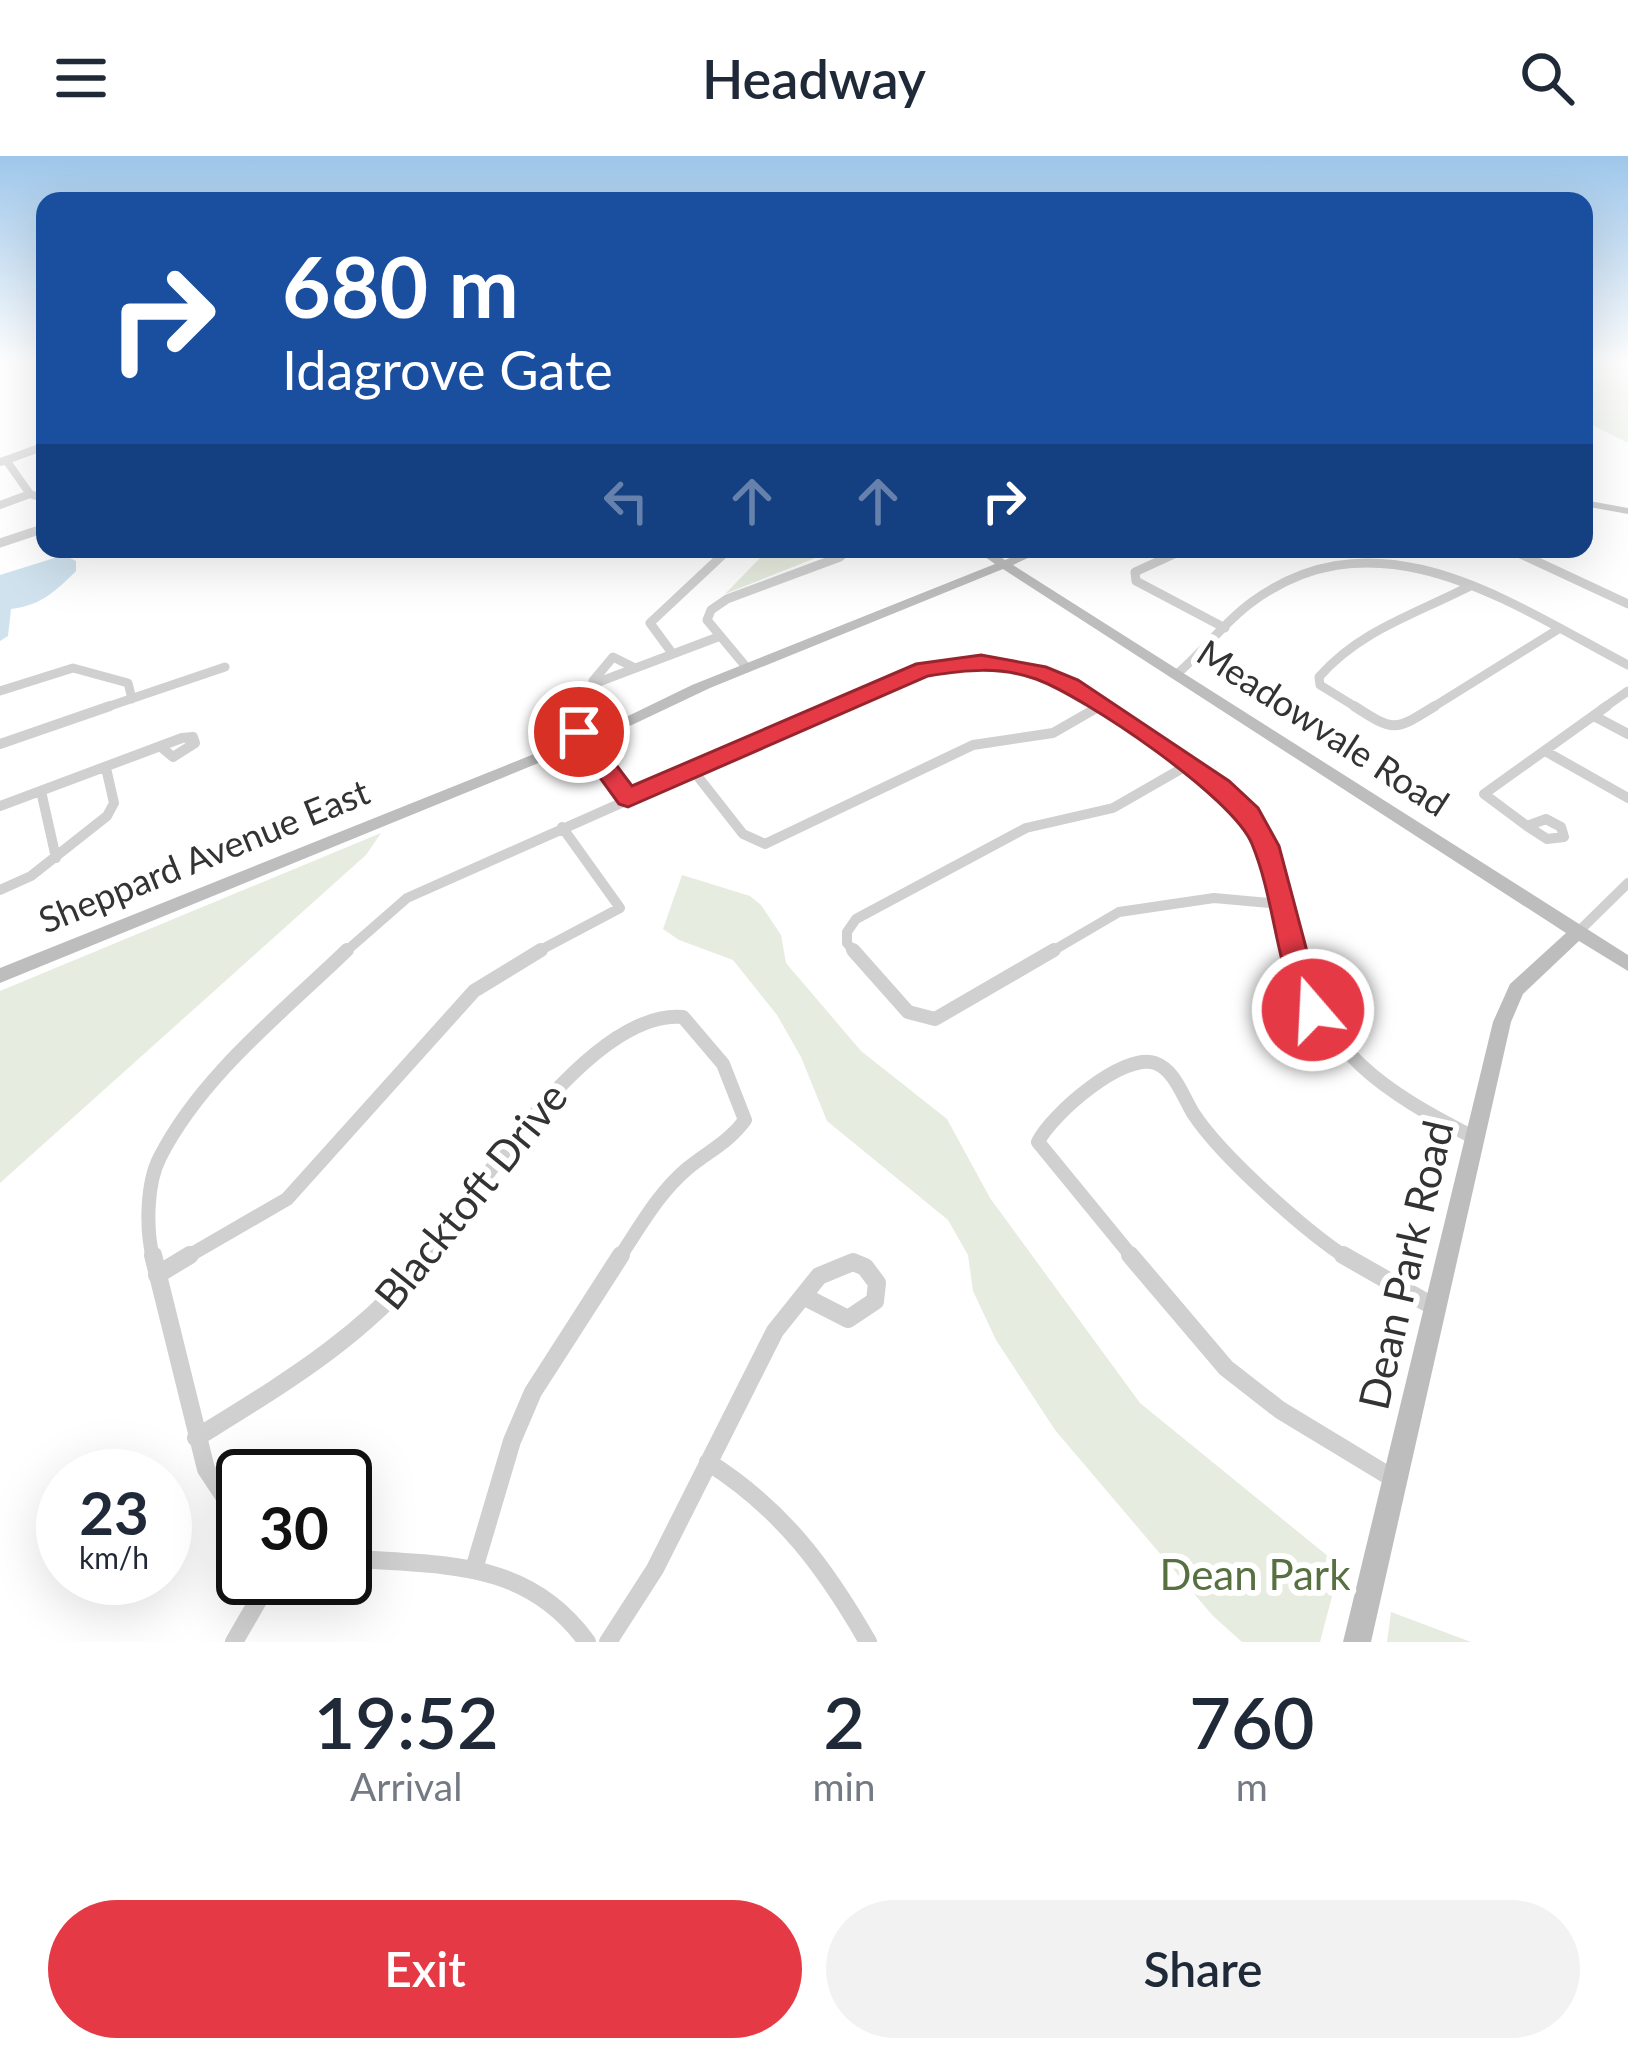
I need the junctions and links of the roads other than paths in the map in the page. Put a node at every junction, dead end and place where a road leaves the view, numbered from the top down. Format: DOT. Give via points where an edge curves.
graph roads {
  1 [pos="36,449"];
  2 [pos="3,462"];
  3 [pos="29,494"];
  4 [pos="36,496"];
  5 [pos="0,505"];
  6 [pos="1593,505"];
  7 [pos="1628,511"];
  8 [pos="36,532"];
  9 [pos="0,543"];
  10 [pos="719,558"];
  11 [pos="837,558"];
  12 [pos="993,558"];
  13 [pos="1020,558"];
  14 [pos="1165,558"];
  15 [pos="1357,558"];
  16 [pos="1392,558"];
  17 [pos="1529,558"];
  18 [pos="1003,565"];
  19 [pos="1470,586"];
  20 [pos="1628,604"];
  21 [pos="1225,628"];
  22 [pos="1557,630"];
  23 [pos="718,637"];
  24 [pos="672,653"];
  25 [pos="1628,665"];
  26 [pos="225,667"];
  27 [pos="635,668"];
  28 [pos="747,668"];
  29 [pos="1178,673"];
  30 [pos="0,691"];
  31 [pos="1628,692"];
  32 [pos="132,699"];
  33 [pos="1101,706"];
  34 [pos="1594,716"];
  35 [pos="1628,734"];
  36 [pos="582,736"];
  37 [pos="0,744"];
  38 [pos="161,747"];
  39 [pos="1545,751"];
  40 [pos="1188,765"];
  41 [pos="106,768"];
  42 [pos="692,770"];
  43 [pos="40,791"];
  44 [pos="628,798"];
  45 [pos="1628,798"];
  46 [pos="0,806"];
  47 [pos="1527,826"];
  48 [pos="562,827"];
  49 [pos="56,858"];
  50 [pos="1628,883"];
  51 [pos="0,890"];
  52 [pos="1280,904"];
  53 [pos="1578,932"];
  54 [pos="1628,964"];
  55 [pos="0,976"];
  56 [pos="1475,1138"];
  57 [pos="157,1275"];
  58 [pos="802,1295"];
  59 [pos="1437,1309"];
  60 [pos="196,1438"];
  61 [pos="708,1462"];
  62 [pos="1394,1479"];
  63 [pos="216,1484"];
  64 [pos="372,1560"];
  65 [pos="474,1569"];
  66 [pos="255,1605"];
  67 [pos="234,1642"];
  68 [pos="587,1642"];
  69 [pos="608,1642"];
  70 [pos="868,1642"];
  71 [pos="1357,1642"];
  1 -- 2 [label="street"];
  2 -- 3 [label="street"];
  3 -- 4 [label="street"];
  3 -- 5 [label="street"];
  6 -- 7 [label="main road"];
  8 -- 9 [label="street"];
  10 -- 24 [label="street" via="650,622"];
  11 -- 23 [label="street" via="718,604 707,620"];
  12 -- 18 [label="main road, Meadowvale Road"];
  13 -- 18 [label="main road, Sheppard Avenue East"];
  14 -- 21 [label="street" via="1135,572 1136,581"];
  15 -- 21 [label="street" via="1316,567 1253,602"];
  16 -- 19 [label="street"];
  17 -- 20 [label="street"];
  18 -- 28 [label="main road, Sheppard Avenue East"];
  18 -- 29 [label="main road, Meadowvale Road"];
  19 -- 22 [label="street"];
  19 -- 22 [label="street" via="1345,649 1319,677 1321,685 1400,728"];
  21 -- 29 [label="street"];
  22 -- 25 [label="street"];
  23 -- 24 [label="street"];
  23 -- 28 [label="street"];
  24 -- 27 [label="street"];
  26 -- 32 [label="street"];
  28 -- 36 [label="main road, Sheppard Avenue East"];
  29 -- 53 [label="main road, Meadowvale Road"];
  30 -- 32 [label="street" via="82,667 128,683"];
  31 -- 34 [label="street"];
  32 -- 37 [label="street"];
  33 -- 40 [label="street"];
  33 -- 42 [label="street" via="1030,669 944,664"];
  33 -- 42 [label="street" via="1053,733 974,745 765,844 743,834"];
  34 -- 35 [label="street"];
  34 -- 39 [label="street"];
  36 -- 44 [label="street"];
  36 -- 55 [label="main road, Sheppard Avenue East"];
  38 -- 41 [label="street"];
  39 -- 45 [label="street"];
  39 -- 47 [label="street" via="1484,794"];
  40 -- 52 [label="street" via="1249,814"];
  40 -- 52 [label="street" via="1113,808 1026,828 856,920 847,943 908,1012 935,1018 1119,912 1214,898"];
  41 -- 43 [label="street"];
  41 -- 49 [label="street" via="114,803 107,816"];
  42 -- 44 [label="street"];
  43 -- 46 [label="street"];
  43 -- 49 [label="street"];
  44 -- 48 [label="street"];
  48 -- 57 [label="street" via="393,907 216,1077 158,1160 149,1224"];
  48 -- 57 [label="street" via="620,908 474,991 286,1199"];
  49 -- 51 [label="street"];
  50 -- 53 [label="street"];
  52 -- 56 [label="street" via="1313,1010 1340,1047 1404,1103"];
  53 -- 54 [label="main road, Meadowvale Road"];
  53 -- 56 [label="main road, Dean Park Road" via="1516,989"];
  56 -- 59 [label="main road, Dean Park Road"];
  57 -- 60 [label="street"];
  58 -- 58 [label="street" via="848,1319 870,1311 880,1296 869,1268 853,1262 819,1276"];
  58 -- 61 [label="street" via="758,1360"];
  59 -- 62 [label="main road, Dean Park Road"];
  59 -- 62 [label="street" via="1301,1223 1193,1116 1157,1063 1125,1066 1040,1131 1049,1160 1226,1368"];
  60 -- 63 [label="street"];
  60 -- 65 [label="street, Blacktoft Drive" via="376,1317 578,1065 663,1016 683,1017 730,1077 745,1120 657,1200 533,1392"];
  61 -- 69 [label="street" via="656,1570"];
  61 -- 70 [label="street" via="791,1523"];
  62 -- 71 [label="main road, Dean Park Road"];
  64 -- 65 [label="street"];
  65 -- 68 [label="street" via="518,1580"];
  66 -- 67 [label="street"];
}
